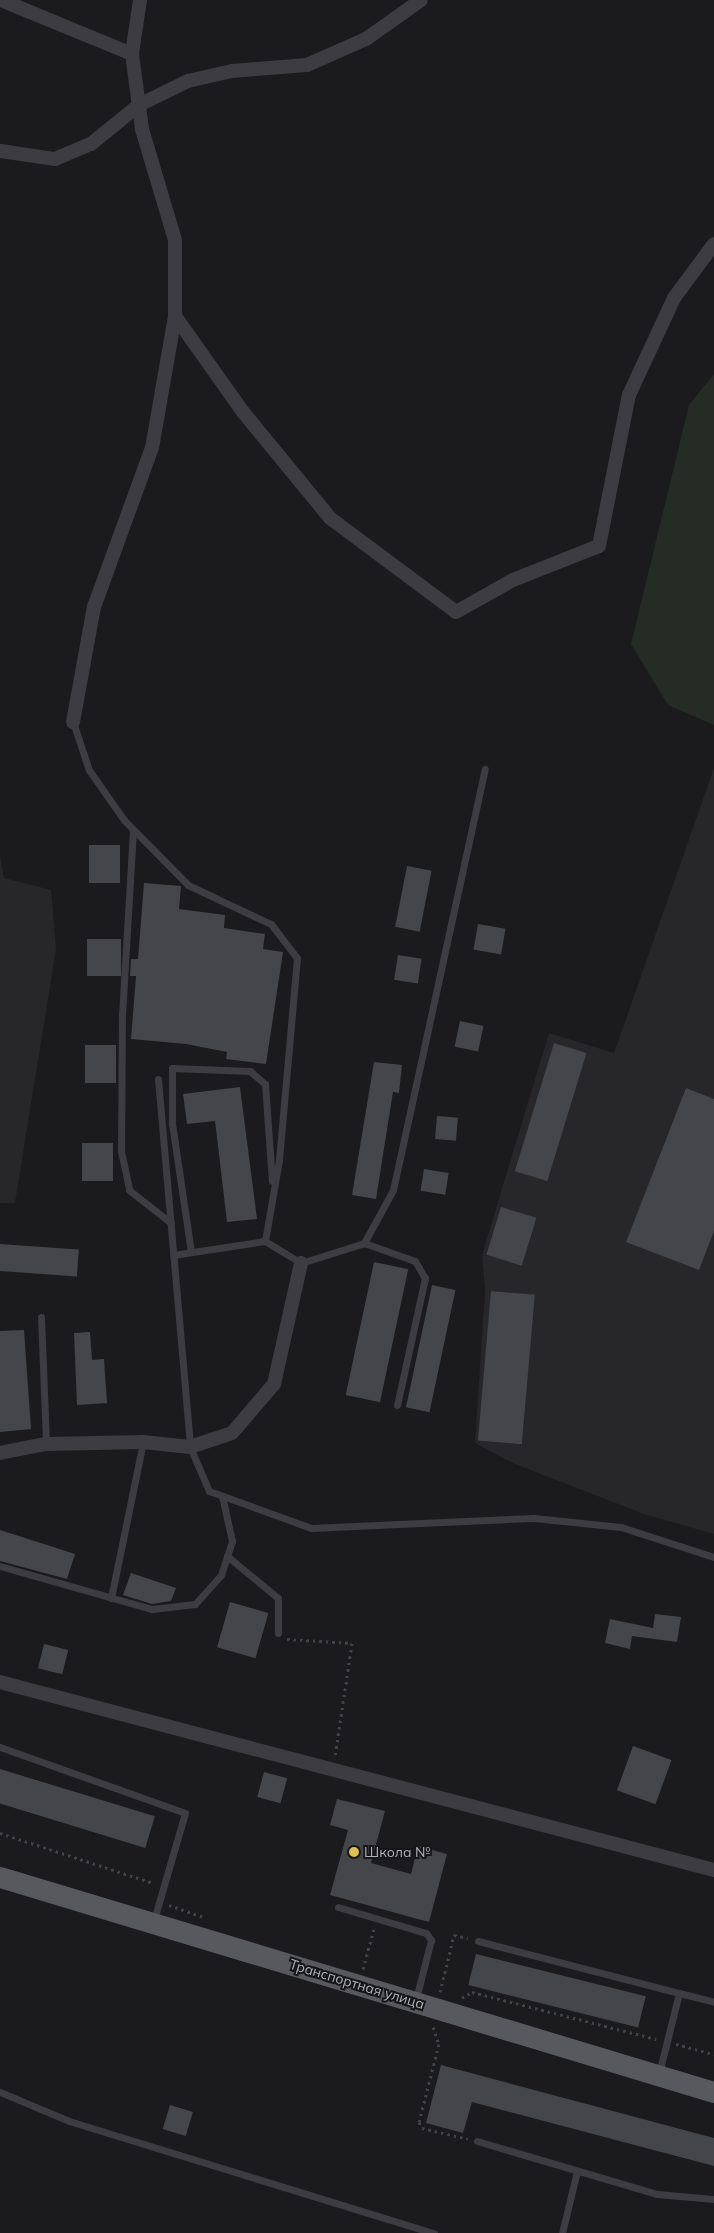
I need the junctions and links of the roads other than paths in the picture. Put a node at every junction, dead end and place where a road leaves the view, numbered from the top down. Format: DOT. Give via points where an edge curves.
graph roads {
  1 [pos="1,0"];
  2 [pos="140,0"];
  3 [pos="421,0"];
  4 [pos="132,54"];
  5 [pos="139,105"];
  6 [pos="0,151"];
  7 [pos="714,244"];
  8 [pos="175,316"];
  9 [pos="74,722"];
  10 [pos="485,769"];
  11 [pos="133,830"];
  12 [pos="158,1080"];
  13 [pos="273,1194"];
  14 [pos="170,1223"];
  15 [pos="265,1241"];
  16 [pos="364,1243"];
  17 [pos="192,1252"];
  18 [pos="174,1255"];
  19 [pos="301,1262"];
  20 [pos="41,1317"];
  21 [pos="397,1405"];
  22 [pos="143,1442"];
  23 [pos="46,1444"];
  24 [pos="190,1447"];
  25 [pos="0,1453"];
  26 [pos="222,1496"];
  27 [pos="227,1556"];
  28 [pos="714,1557"];
  29 [pos="0,1566"];
  30 [pos="111,1598"];
  31 [pos="278,1633"];
  32 [pos="0,1682"];
  33 [pos="0,1747"];
  34 [pos="714,1870"];
  35 [pos="0,1877"];
  36 [pos="338,1907"];
  37 [pos="153,1923"];
  38 [pos="478,1941"];
  39 [pos="680,1993"];
  40 [pos="415,2002"];
  41 [pos="714,2002"];
  42 [pos="659,2076"];
  43 [pos="0,2092"];
  44 [pos="714,2092"];
  45 [pos="477,2141"];
  46 [pos="577,2170"];
  47 [pos="714,2200"];
  48 [pos="434,2233"];
  49 [pos="562,2233"];
  1 -- 4 [label="street"];
  2 -- 4 [label="street"];
  3 -- 5 [label="street" via="366,39 307,65 232,71 188,81"];
  4 -- 5 [label="street"];
  5 -- 6 [label="street" via="91,144 55,159"];
  5 -- 8 [label="street" via="175,240"];
  7 -- 8 [label="street" via="674,298 630,395 599,546 513,580 456,612 330,518 243,412"];
  8 -- 9 [label="street" via="152,448 94,607"];
  9 -- 11 [label="lane" via="89,770"];
  10 -- 16 [label="lane" via="393,1190"];
  11 -- 13 [label="lane" via="188,885 271,924 297,958"];
  11 -- 14 [label="lane" via="122,1014 121,1151 129,1190"];
  12 -- 14 [label="lane"];
  13 -- 15 [label="lane"];
  13 -- 17 [label="lane" via="265,1084 250,1071 172,1068 172,1124"];
  14 -- 18 [label="lane"];
  15 -- 17 [label="lane"];
  15 -- 19 [label="lane"];
  16 -- 19 [label="lane"];
  16 -- 21 [label="lane" via="415,1261 425,1278"];
  17 -- 18 [label="lane"];
  18 -- 24 [label="lane"];
  19 -- 24 [label="street" via="274,1384 232,1433"];
  20 -- 23 [label="lane"];
  22 -- 23 [label="street"];
  22 -- 24 [label="street"];
  22 -- 30 [label="lane"];
  23 -- 25 [label="street"];
  24 -- 26 [label="lane" via="209,1491"];
  26 -- 27 [label="lane" via="232,1541"];
  26 -- 28 [label="lane" via="311,1528 534,1518 621,1527"];
  27 -- 30 [label="lane" via="221,1575 195,1604 152,1609"];
  27 -- 31 [label="lane" via="278,1598"];
  29 -- 30 [label="lane"];
  32 -- 34 [label="street"];
  33 -- 37 [label="lane" via="185,1813"];
  35 -- 37 [label="main road, Транспортная улица"];
  36 -- 40 [label="lane" via="426,1933 431,1940"];
  37 -- 40 [label="main road, Транспортная улица"];
  38 -- 39 [label="lane"];
  39 -- 41 [label="lane"];
  39 -- 42 [label="lane"];
  40 -- 42 [label="main road, Транспортная улица"];
  42 -- 44 [label="main road, Транспортная улица"];
  43 -- 48 [label="lane" via="69,2120"];
  45 -- 46 [label="lane"];
  46 -- 47 [label="lane" via="657,2194"];
  46 -- 49 [label="lane"];
}
